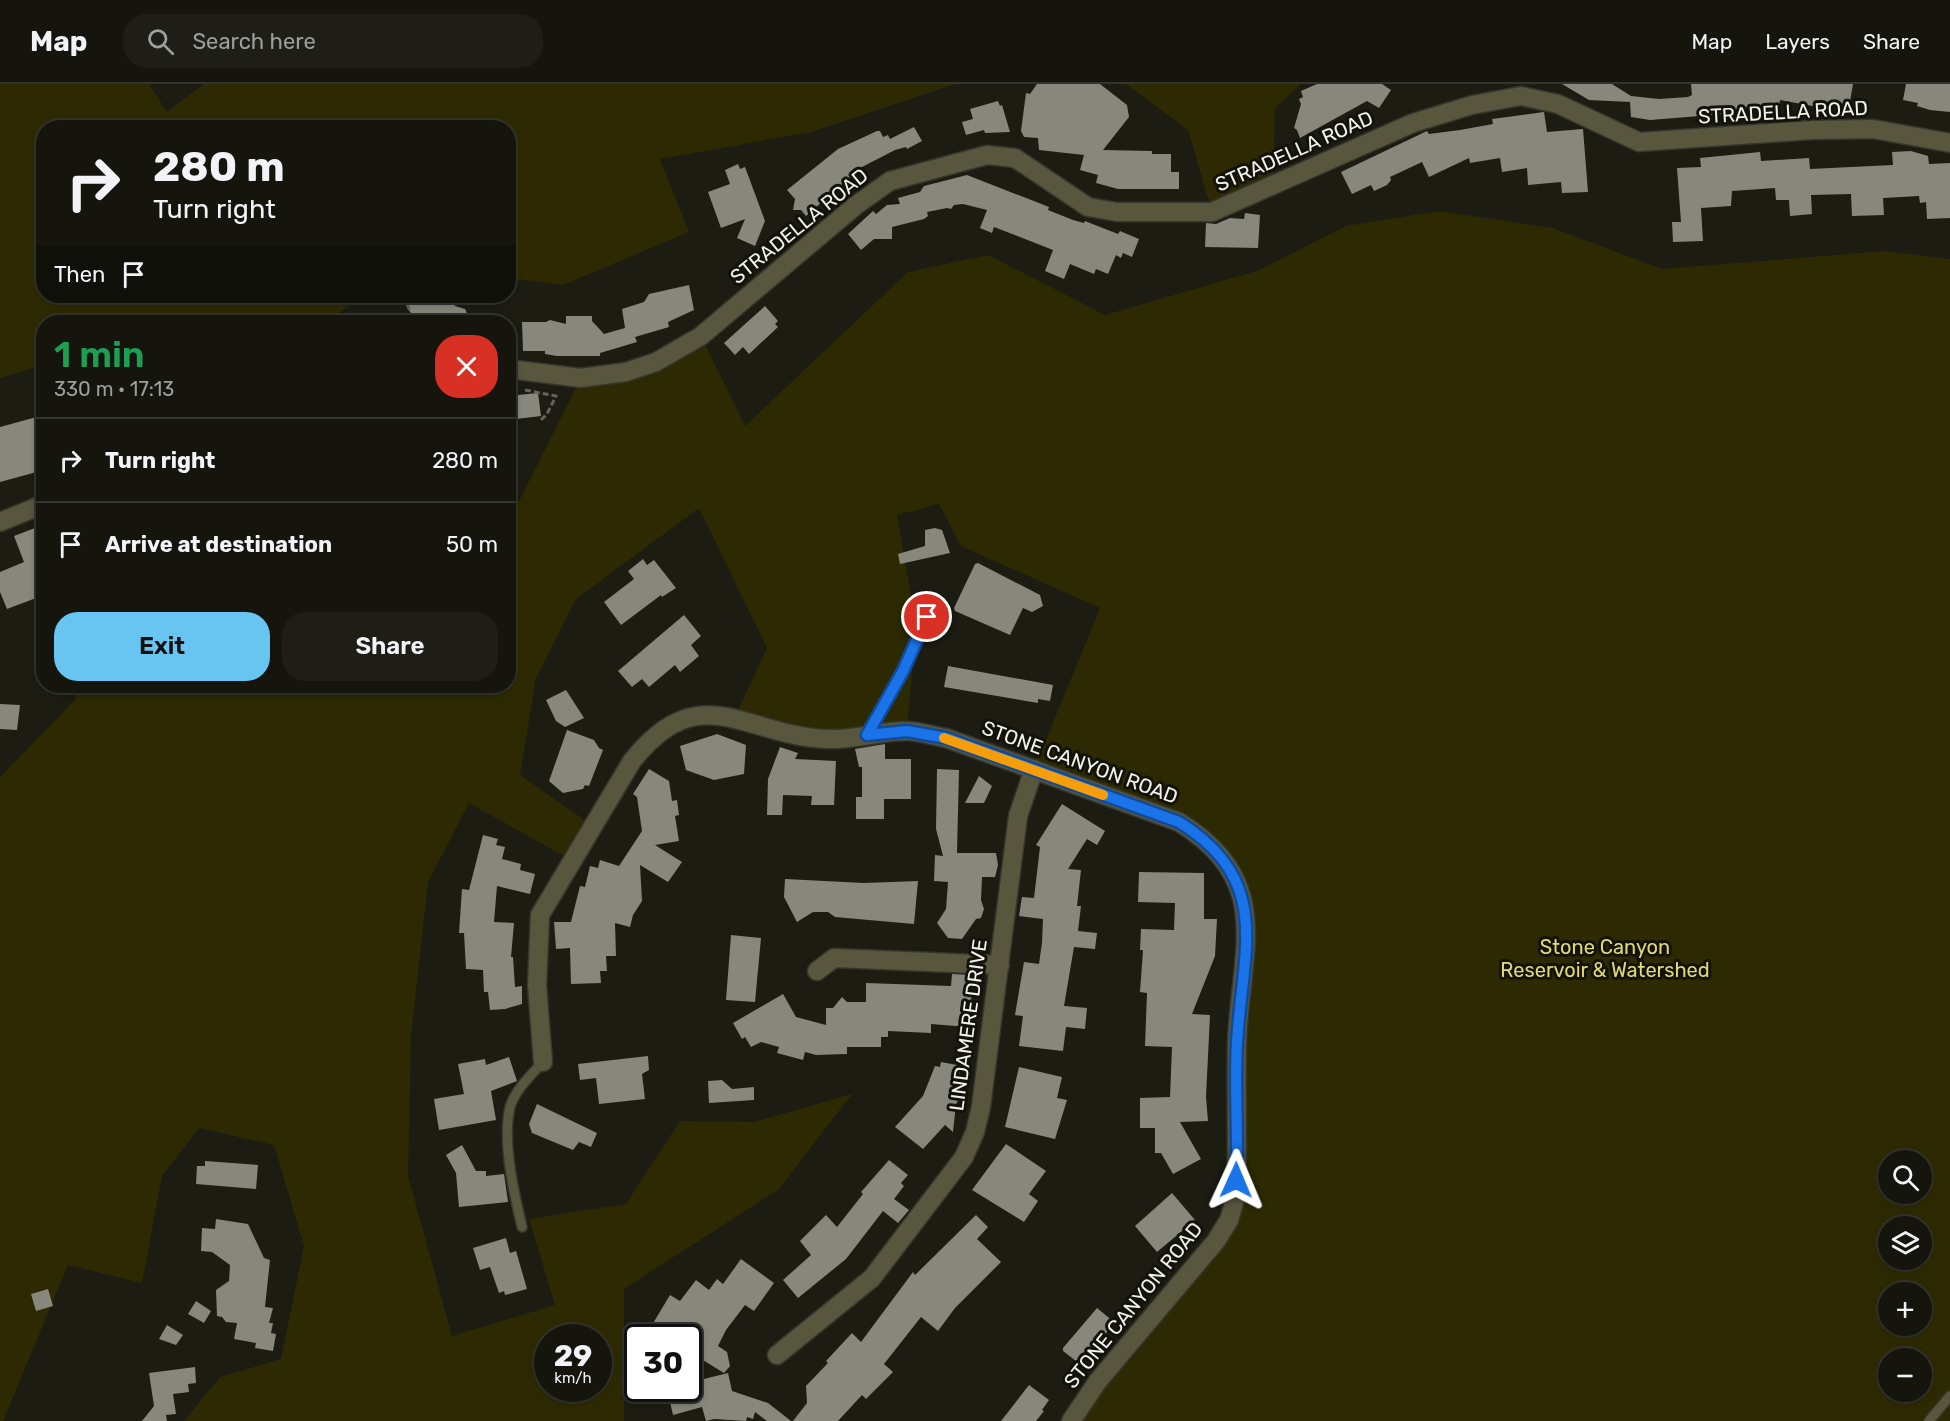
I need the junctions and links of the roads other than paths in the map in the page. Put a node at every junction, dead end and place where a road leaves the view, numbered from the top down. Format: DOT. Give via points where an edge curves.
graph roads {
  1 [pos="1950,143"];
  2 [pos="516,370"];
  3 [pos="36,507"];
  4 [pos="0,522"];
  5 [pos="927,617"];
  6 [pos="867,735"];
  7 [pos="1034,770"];
  8 [pos="1000,965"];
  9 [pos="817,971"];
  10 [pos="543,1062"];
  11 [pos="522,1227"];
  12 [pos="777,1355"];
  13 [pos="1950,1396"];
  14 [pos="1071,1421"];
  15 [pos="1929,1421"];
  1 -- 2 [label="street, STRADELLA ROAD" via="1873,129 1639,142 1558,104 1521,96 1413,123 1212,212 1117,212 1088,207 1015,158 987,155 890,181 701,336 656,362 626,372 581,378"];
  3 -- 4 [label="street"];
  5 -- 6 [label="lane" via="903,671"];
  6 -- 7 [label="street, STONE CANYON ROAD" via="907,731 946,738"];
  6 -- 10 [label="street, STONE CANYON ROAD" via="829,739 723,716 698,715 673,722 648,741 632,761 540,915 537,985"];
  7 -- 8 [label="street, LINDAMERE DRIVE" via="1018,816"];
  7 -- 14 [label="street, STONE CANYON ROAD" via="1179,822 1200,835 1236,880 1245,906 1247,938 1237,1043 1236,1196 1229,1220 1216,1241 1098,1381"];
  8 -- 9 [label="street" via="834,958"];
  8 -- 12 [label="street, LINDAMERE DRIVE" via="981,1107 964,1157 872,1278"];
  10 -- 11 [label="lane" via="510,1106 509,1144"];
  13 -- 15 [label="lane"];
}
